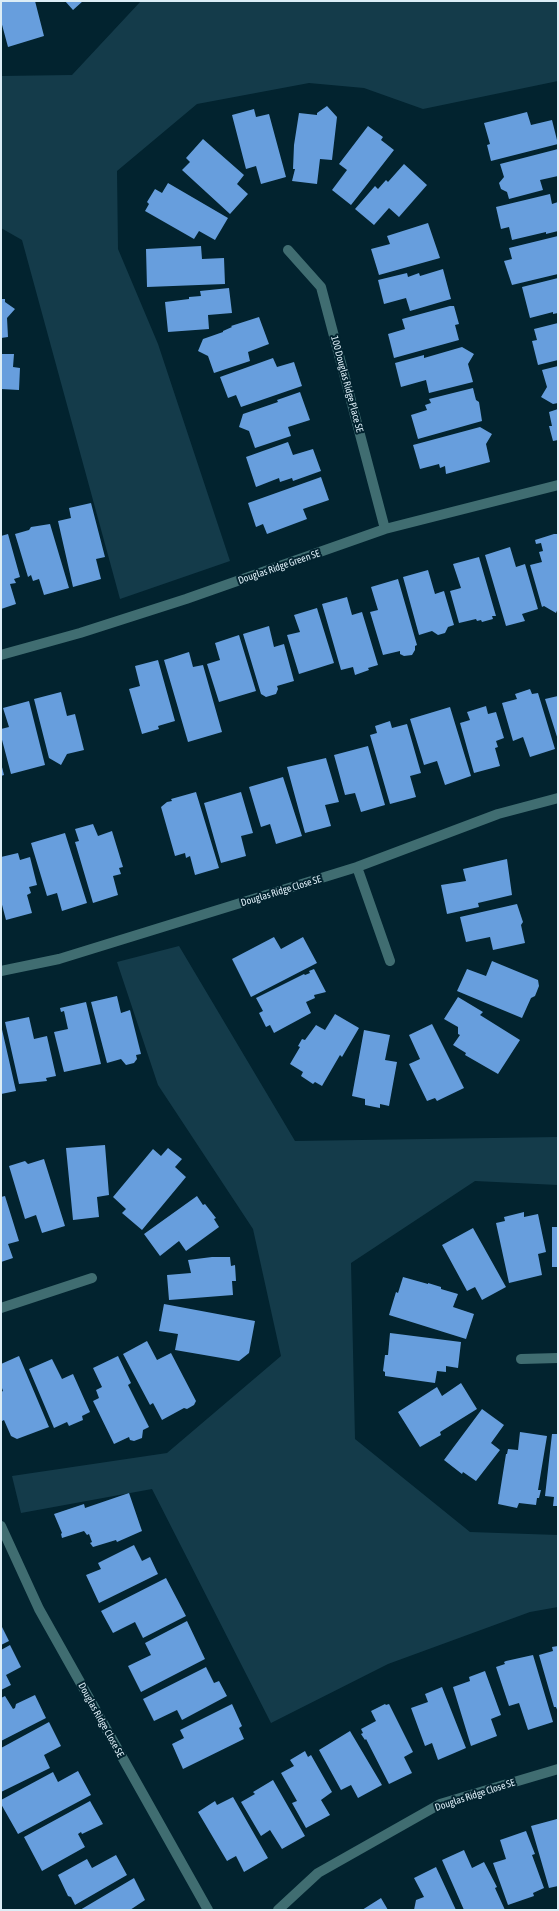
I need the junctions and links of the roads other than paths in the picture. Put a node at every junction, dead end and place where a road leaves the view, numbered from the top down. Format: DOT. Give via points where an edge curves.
graph roads {
  1 [pos="288,250"];
  2 [pos="558,485"];
  3 [pos="386,529"];
  4 [pos="1,655"];
  5 [pos="558,798"];
  6 [pos="357,867"];
  7 [pos="390,961"];
  8 [pos="1,971"];
  9 [pos="92,1278"];
  10 [pos="1,1308"];
  11 [pos="558,1358"];
  12 [pos="521,1359"];
  13 [pos="1,1526"];
  14 [pos="558,1769"];
  15 [pos="208,1910"];
  16 [pos="278,1910"];
  1 -- 3 [label="street, 100 Douglas Ridge Place SE" via="321,287"];
  2 -- 3 [label="street, Douglas Ridge Green SE"];
  3 -- 4 [label="street, Douglas Ridge Green SE" via="172,604"];
  5 -- 6 [label="street, Douglas Ridge Close SE" via="498,814"];
  6 -- 7 [label="street"];
  6 -- 8 [label="street, Douglas Ridge Close SE" via="59,959"];
  9 -- 10 [label="street"];
  11 -- 12 [label="street"];
  13 -- 15 [label="street, Douglas Ridge Close SE" via="39,1609"];
  14 -- 16 [label="street, Douglas Ridge Close SE" via="440,1804 318,1874"];
}
